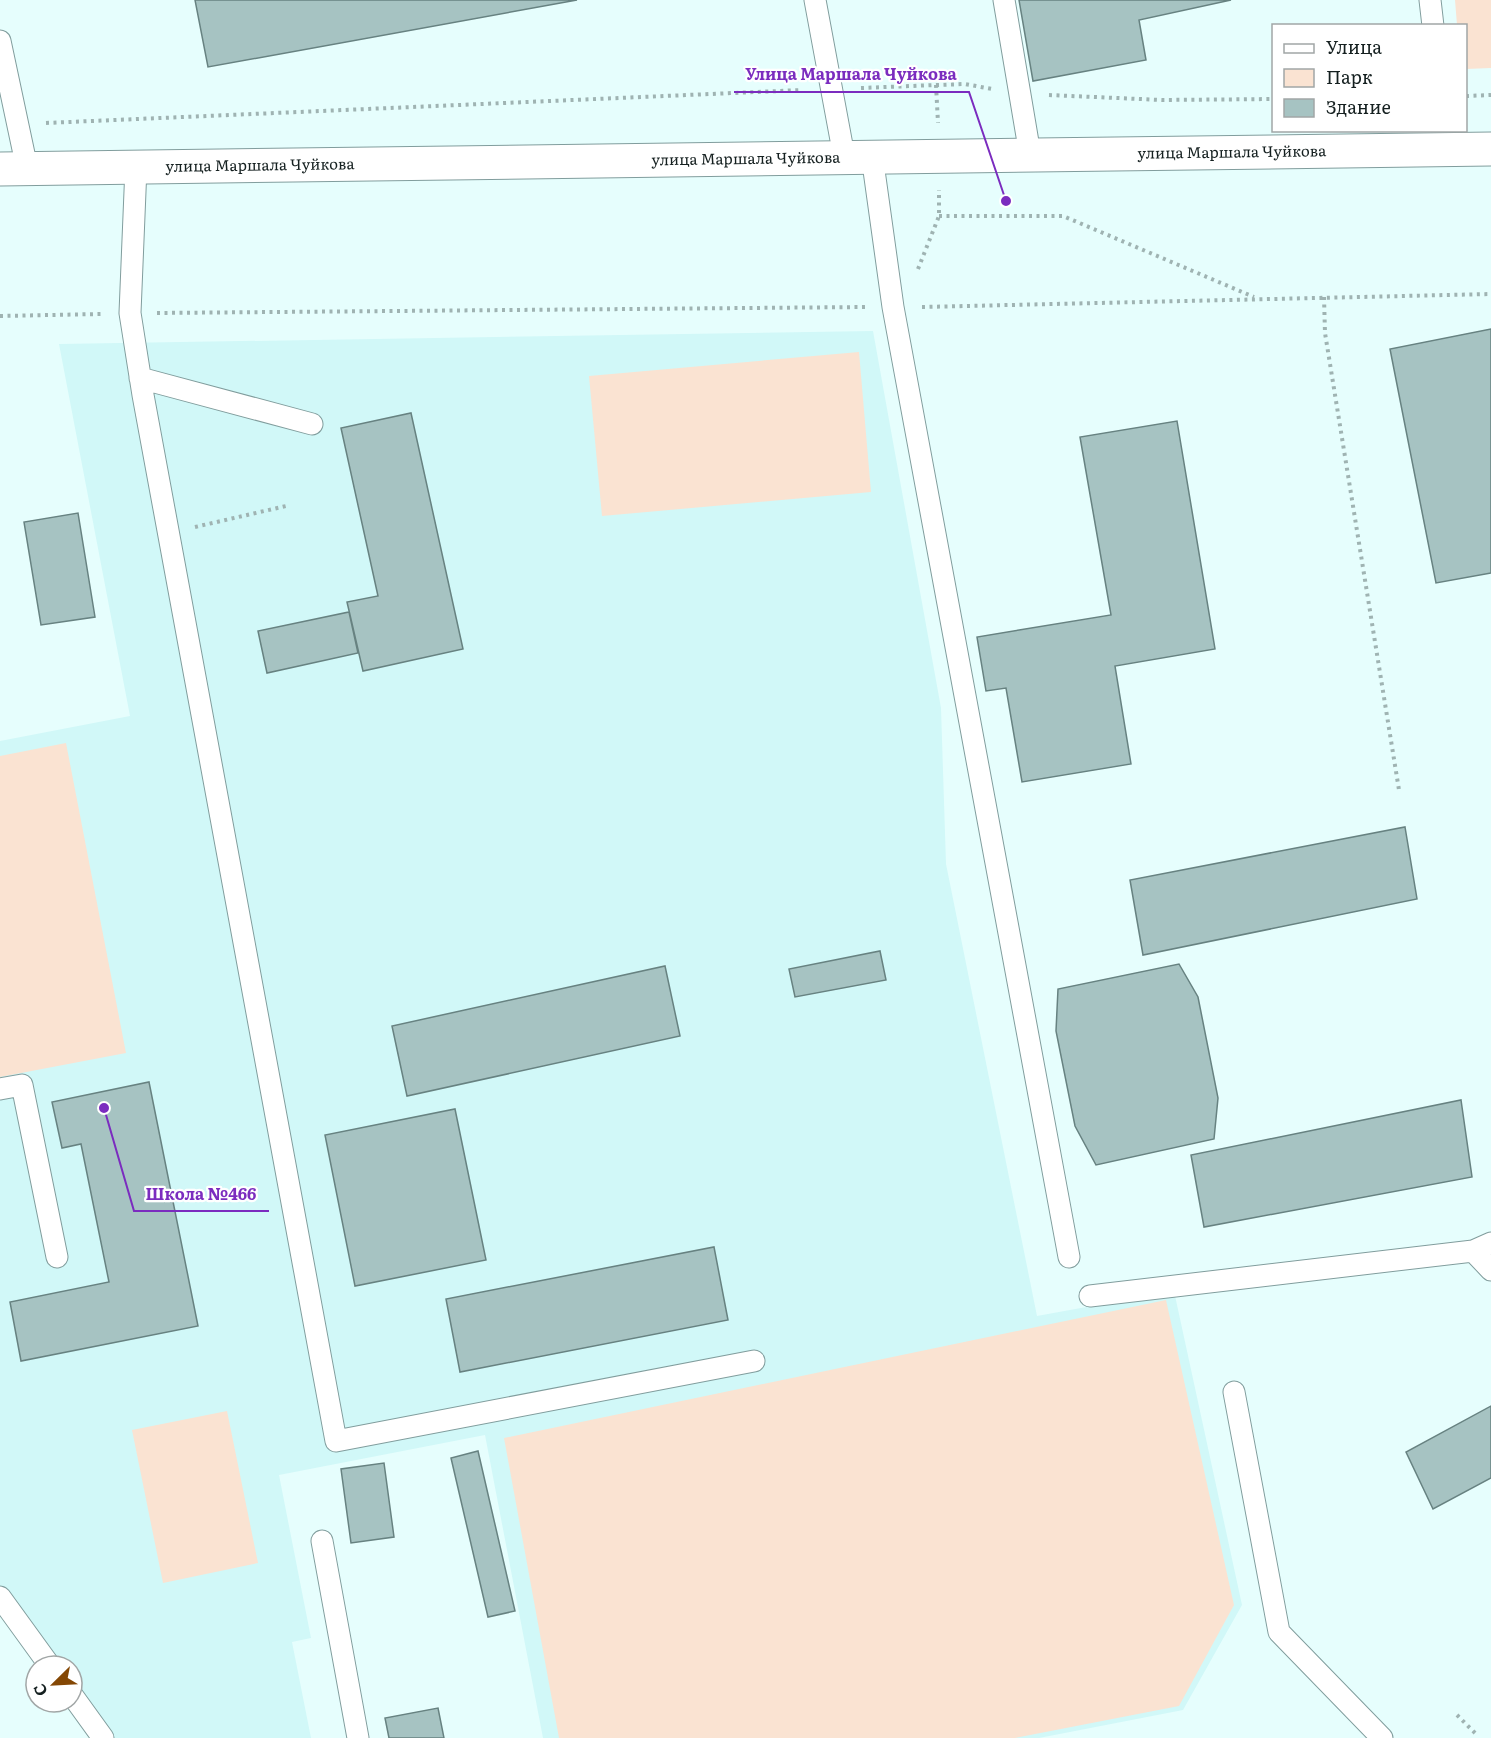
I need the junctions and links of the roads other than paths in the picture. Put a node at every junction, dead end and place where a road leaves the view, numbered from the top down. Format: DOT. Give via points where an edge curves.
graph roads {
  1 [pos="815,0"];
  2 [pos="1004,0"];
  3 [pos="1430,0"];
  4 [pos="1433,24"];
  5 [pos="0,41"];
  6 [pos="1447,140"];
  7 [pos="1491,149"];
  8 [pos="1030,154"];
  9 [pos="858,156"];
  10 [pos="136,167"];
  11 [pos="14,168"];
  12 [pos="140,378"];
  13 [pos="312,424"];
  14 [pos="0,1089"];
  15 [pos="1482,1247"];
  16 [pos="57,1257"];
  17 [pos="1069,1257"];
  18 [pos="1491,1270"];
  19 [pos="1090,1296"];
  20 [pos="754,1361"];
  21 [pos="1234,1392"];
  22 [pos="322,1541"];
  23 [pos="0,1597"];
  24 [pos="41,1654"];
  25 [pos="84,1712"];
  26 [pos="103,1738"];
  27 [pos="358,1738"];
  28 [pos="1382,1738"];
  1 -- 9 [label="lane" via="832,89"];
  2 -- 8 [label="lane"];
  3 -- 4 [label="lane"];
  5 -- 11 [label="lane" via="18,124"];
  6 -- 7 [label="street, улица Маршала Чуйкова"];
  6 -- 8 [label="street, улица Маршала Чуйкова"];
  8 -- 9 [label="street, улица Маршала Чуйкова"];
  9 -- 10 [label="street, улица Маршала Чуйкова"];
  9 -- 17 [label="lane" via="898,307"];
  10 -- 11 [label="street, улица Маршала Чуйкова"];
  10 -- 12 [label="lane" via="130,313"];
  12 -- 13 [label="lane"];
  12 -- 20 [label="lane" via="336,1442"];
  14 -- 16 [label="lane" via="22,1085"];
  15 -- 18 [label="lane"];
  15 -- 19 [label="lane"];
  21 -- 28 [label="lane" via="1279,1632"];
  22 -- 27 [label="lane"];
  23 -- 24 [label="lane"];
  25 -- 26 [label="lane"];
}
